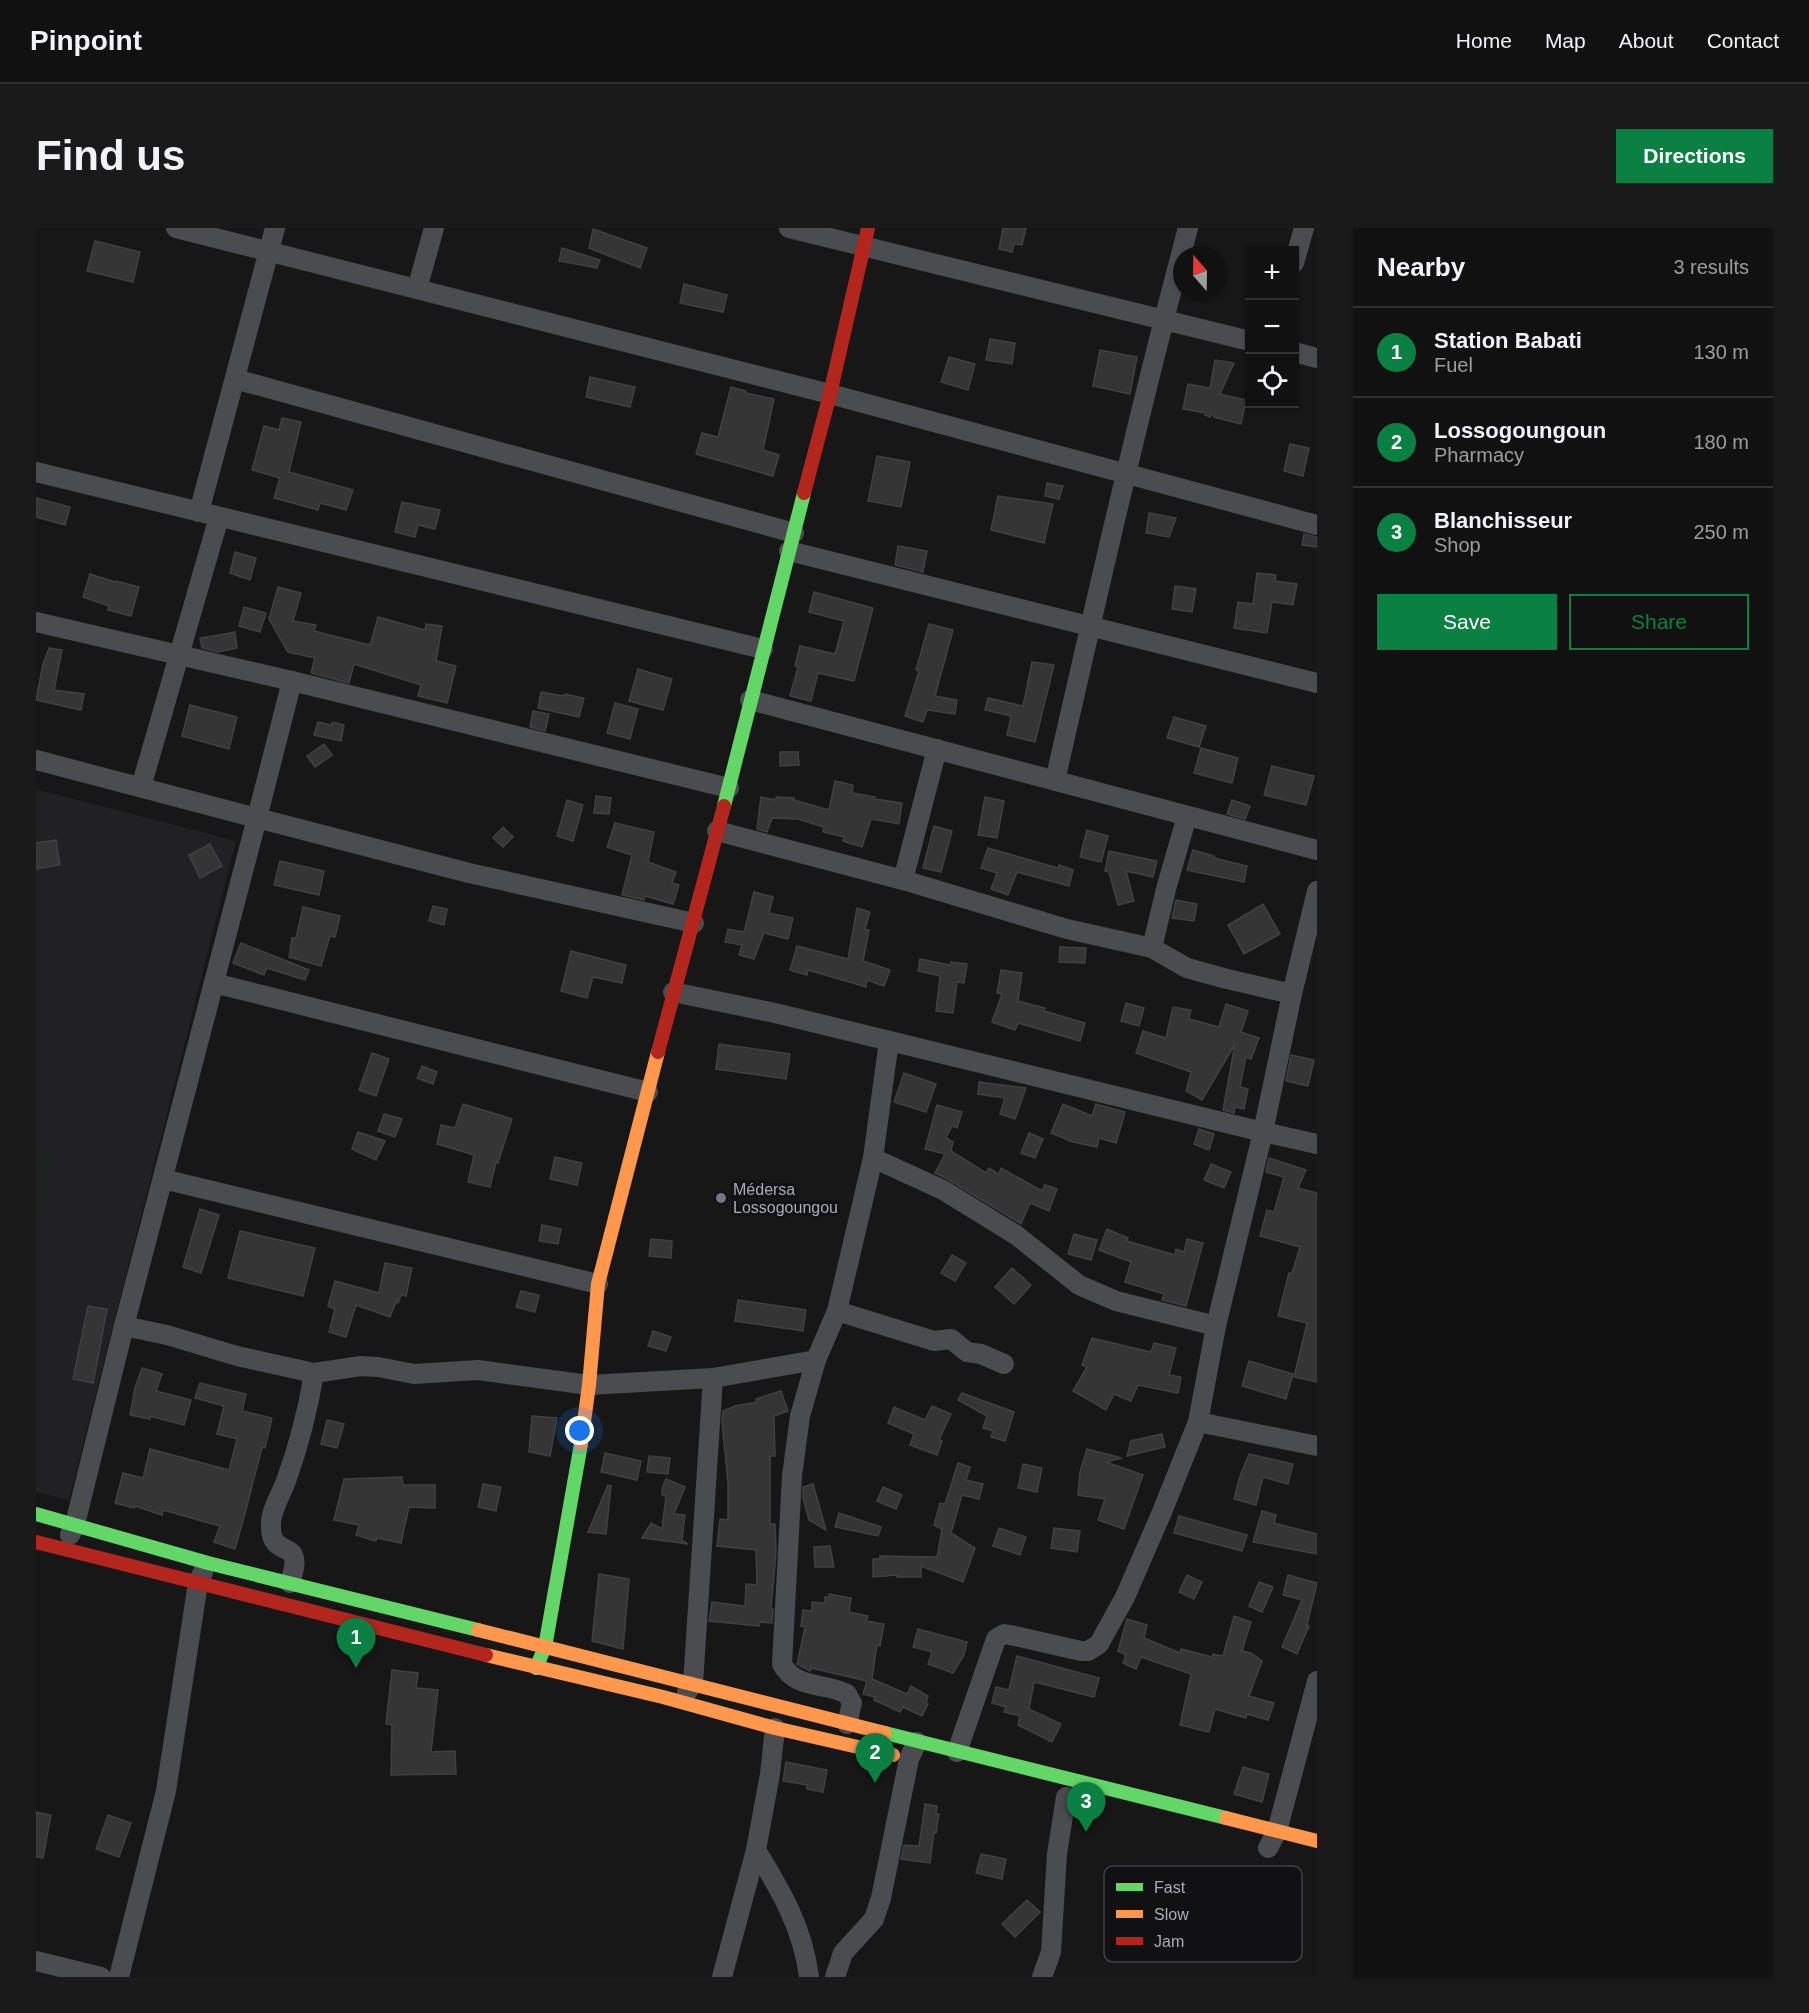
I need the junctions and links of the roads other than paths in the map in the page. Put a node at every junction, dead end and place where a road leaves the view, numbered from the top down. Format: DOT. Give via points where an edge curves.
graph roads {
  1 [pos="176,228"];
  2 [pos="275,228"];
  3 [pos="434,228"];
  4 [pos="789,228"];
  5 [pos="868,228"];
  6 [pos="1188,228"];
  7 [pos="1304,228"];
  8 [pos="1299,246"];
  9 [pos="864,248"];
  10 [pos="268,251"];
  11 [pos="417,290"];
  12 [pos="1164,321"];
  13 [pos="1245,340"];
  14 [pos="1299,353"];
  15 [pos="1317,358"];
  16 [pos="235,379"];
  17 [pos="830,394"];
  18 [pos="36,472"];
  19 [pos="1127,474"];
  20 [pos="199,512"];
  21 [pos="219,517"];
  22 [pos="1317,525"];
  23 [pos="791,542"];
  24 [pos="36,622"];
  25 [pos="1090,626"];
  26 [pos="763,649"];
  27 [pos="180,655"];
  28 [pos="292,681"];
  29 [pos="1317,683"];
  30 [pos="750,700"];
  31 [pos="937,749"];
  32 [pos="36,760"];
  33 [pos="1055,781"];
  34 [pos="141,787"];
  35 [pos="729,788"];
  36 [pos="1187,816"];
  37 [pos="257,818"];
  38 [pos="717,831"];
  39 [pos="1317,850"];
  40 [pos="903,880"];
  41 [pos="1317,891"];
  42 [pos="694,923"];
  43 [pos="1152,948"];
  44 [pos="214,983"];
  45 [pos="673,992"];
  46 [pos="1292,994"];
  47 [pos="889,1041"];
  48 [pos="648,1092"];
  49 [pos="1263,1132"];
  50 [pos="1317,1144"];
  51 [pos="873,1158"];
  52 [pos="163,1179"];
  53 [pos="598,1284"];
  54 [pos="837,1311"];
  55 [pos="124,1326"];
  56 [pos="1216,1326"];
  57 [pos="816,1360"];
  58 [pos="1004,1364"];
  59 [pos="314,1373"];
  60 [pos="713,1378"];
  61 [pos="589,1385"];
  62 [pos="1198,1422"];
  63 [pos="1317,1446"];
  64 [pos="36,1514"];
  65 [pos="75,1524"];
  66 [pos="36,1542"];
  67 [pos="64,1548"];
  68 [pos="208,1563"];
  69 [pos="198,1583"];
  70 [pos="290,1583"];
  71 [pos="545,1647"];
  72 [pos="536,1668"];
  73 [pos="1317,1681"];
  74 [pos="693,1684"];
  75 [pos="681,1702"];
  76 [pos="848,1724"];
  77 [pos="775,1728"];
  78 [pos="957,1752"];
  79 [pos="915,1754"];
  80 [pos="1066,1797"];
  81 [pos="1317,1841"];
  82 [pos="1270,1844"];
  83 [pos="756,1850"];
  84 [pos="36,1960"];
  85 [pos="101,1977"];
  86 [pos="119,1977"];
  87 [pos="722,1977"];
  88 [pos="809,1977"];
  89 [pos="835,1977"];
  90 [pos="1042,1977"];
  1 -- 10 [label="street"];
  2 -- 10 [label="street"];
  3 -- 11 [label="street"];
  4 -- 9 [label="street"];
  5 -- 9 [label="main road"];
  6 -- 12 [label="street"];
  7 -- 8 [label="street"];
  9 -- 12 [label="street"];
  9 -- 17 [label="main road"];
  10 -- 11 [label="street"];
  10 -- 16 [label="street"];
  11 -- 17 [label="street"];
  12 -- 13 [label="street"];
  12 -- 19 [label="street"];
  14 -- 15 [label="street"];
  16 -- 20 [label="street"];
  16 -- 23 [label="street"];
  17 -- 19 [label="street"];
  17 -- 23 [label="main road"];
  18 -- 20 [label="street"];
  19 -- 22 [label="street"];
  19 -- 25 [label="street"];
  20 -- 21 [label="street"];
  21 -- 26 [label="street"];
  21 -- 27 [label="street"];
  23 -- 25 [label="street"];
  23 -- 26 [label="main road"];
  24 -- 27 [label="street"];
  25 -- 29 [label="street"];
  25 -- 33 [label="street"];
  26 -- 30 [label="main road"];
  27 -- 28 [label="street"];
  27 -- 34 [label="street"];
  28 -- 35 [label="street"];
  28 -- 37 [label="street"];
  30 -- 31 [label="street"];
  30 -- 35 [label="main road"];
  31 -- 33 [label="street"];
  31 -- 40 [label="street"];
  32 -- 34 [label="street"];
  33 -- 36 [label="street"];
  34 -- 37 [label="street"];
  35 -- 38 [label="main road"];
  36 -- 39 [label="street"];
  36 -- 43 [label="street"];
  37 -- 42 [label="street" via="469,873"];
  37 -- 44 [label="street"];
  38 -- 40 [label="street"];
  38 -- 42 [label="main road"];
  40 -- 43 [label="street" via="1067,929"];
  41 -- 46 [label="street"];
  42 -- 45 [label="main road"];
  43 -- 46 [label="street" via="1187,968"];
  44 -- 48 [label="street"];
  44 -- 52 [label="street"];
  45 -- 47 [label="street"];
  45 -- 48 [label="main road"];
  46 -- 49 [label="street"];
  47 -- 49 [label="street"];
  47 -- 51 [label="street"];
  48 -- 53 [label="main road"];
  49 -- 50 [label="street"];
  49 -- 56 [label="street"];
  51 -- 54 [label="street"];
  51 -- 56 [label="street" via="943,1190 1016,1235 1079,1285 1116,1301"];
  52 -- 53 [label="street"];
  52 -- 55 [label="street"];
  53 -- 61 [label="main road"];
  54 -- 57 [label="street"];
  54 -- 58 [label="street" via="934,1341 951,1340 967,1352"];
  55 -- 59 [label="street"];
  55 -- 65 [label="street"];
  56 -- 62 [label="street"];
  57 -- 60 [label="street"];
  57 -- 76 [label="street" via="800,1416 792,1476 782,1664 787,1675 795,1679 847,1694 852,1703"];
  59 -- 61 [label="street" via="360,1366 414,1374 478,1370"];
  59 -- 70 [label="street" via="309,1408 271,1523 274,1541 293,1555"];
  60 -- 61 [label="street"];
  60 -- 74 [label="street"];
  61 -- 71 [label="main road"];
  62 -- 63 [label="street"];
  62 -- 78 [label="street" via="1134,1576 1099,1644 1081,1651 1004,1634 996,1639"];
  64 -- 65 [label="main road"];
  65 -- 67 [label="street"];
  65 -- 68 [label="main road"];
  66 -- 67 [label="main road"];
  67 -- 69 [label="main road"];
  68 -- 69 [label="street"];
  68 -- 70 [label="main road"];
  69 -- 72 [label="main road"];
  69 -- 86 [label="street" via="166,1791"];
  70 -- 71 [label="main road"];
  71 -- 72 [label="main road"];
  71 -- 74 [label="main road"];
  72 -- 75 [label="main road"];
  73 -- 82 [label="street"];
  74 -- 75 [label="street"];
  74 -- 76 [label="main road"];
  75 -- 77 [label="main road"];
  76 -- 79 [label="main road"];
  77 -- 79 [label="main road"];
  77 -- 83 [label="street"];
  78 -- 79 [label="main road"];
  78 -- 82 [label="main road"];
  79 -- 89 [label="street" via="882,1898 874,1919 843,1953"];
  80 -- 90 [label="street" via="1057,1854 1051,1952"];
  81 -- 82 [label="main road"];
  83 -- 87 [label="street"];
  83 -- 88 [label="street" via="794,1917"];
  84 -- 85 [label="street"];
}
